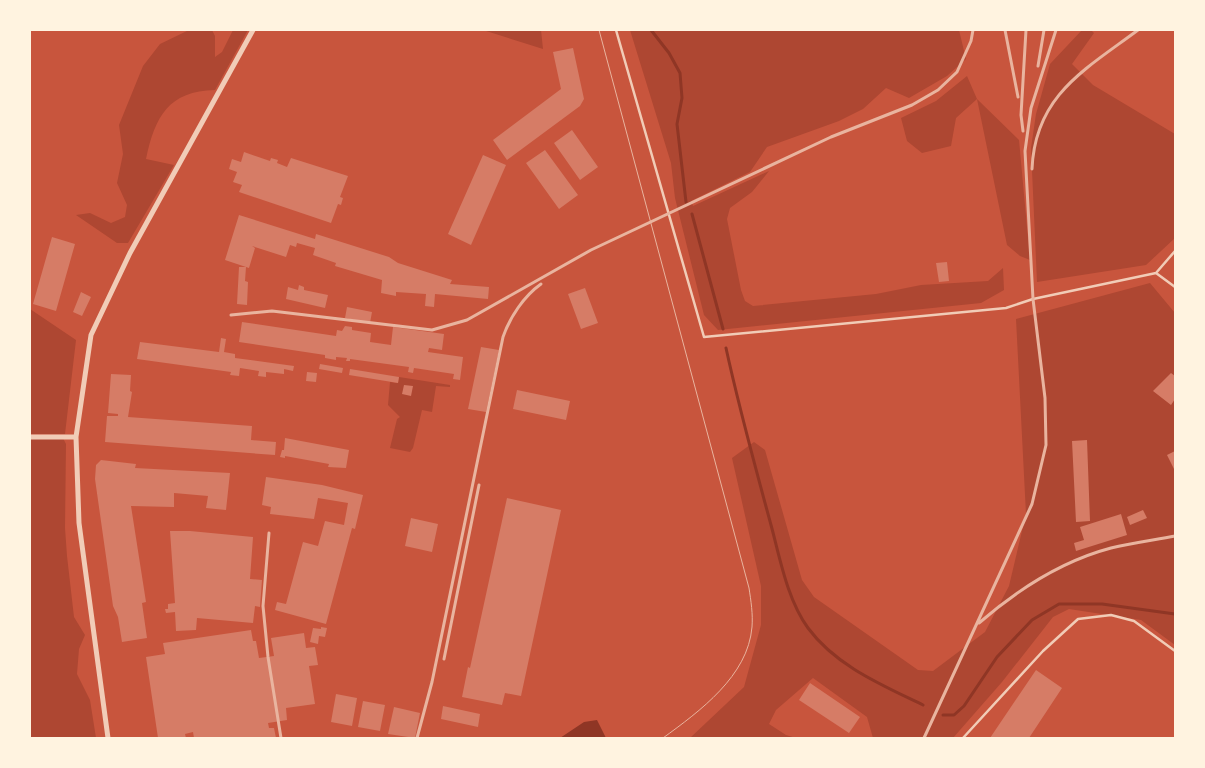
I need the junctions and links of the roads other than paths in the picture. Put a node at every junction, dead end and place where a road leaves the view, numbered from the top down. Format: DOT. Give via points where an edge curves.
graph roads {
  1 [pos="253,30"];
  2 [pos="616,30"];
  3 [pos="1175,251"];
  4 [pos="1156,273"];
  5 [pos="1175,287"];
  6 [pos="30,437"];
  7 [pos="76,438"];
  8 [pos="1175,651"];
  9 [pos="108,738"];
  10 [pos="963,738"];
  1 -- 7 [label="street" via="130,253 91,335"];
  2 -- 4 [label="lane" via="704,337 1006,308 1033,298"];
  3 -- 4 [label="lane"];
  4 -- 5 [label="lane"];
  6 -- 7 [label="street"];
  7 -- 9 [label="street" via="79,524"];
  8 -- 10 [label="lane" via="1134,621 1111,615 1078,619 1043,651"];
}
